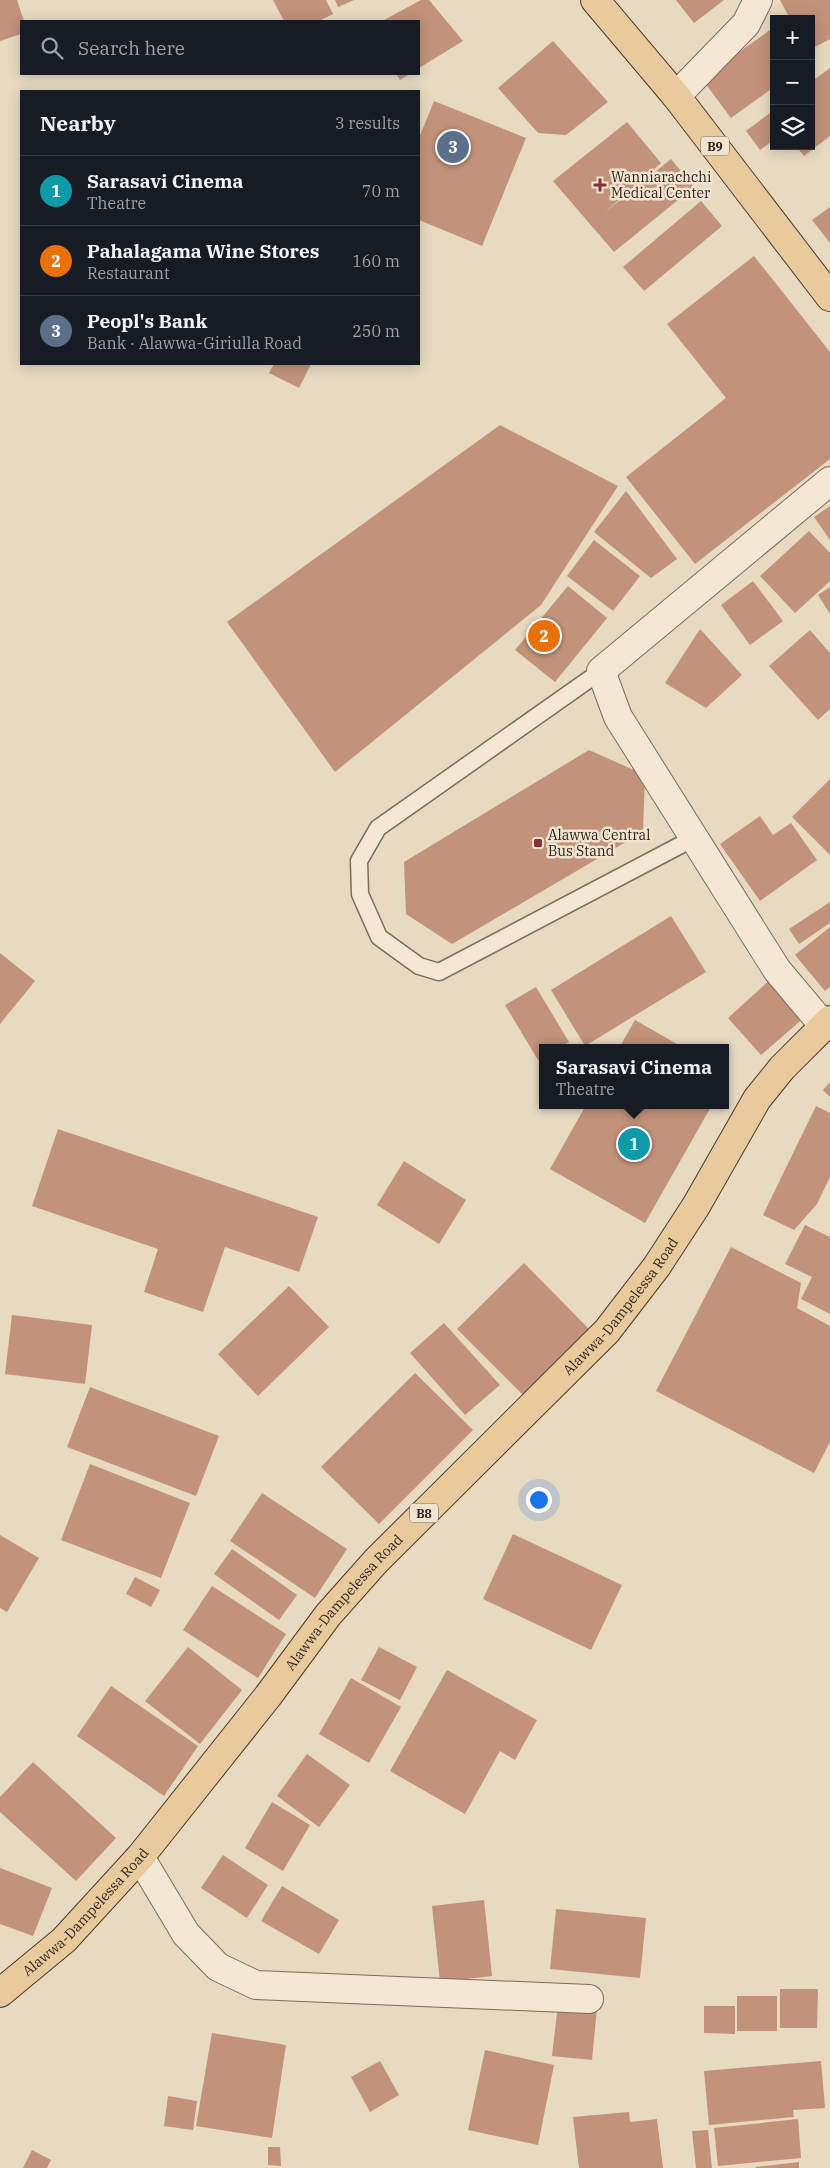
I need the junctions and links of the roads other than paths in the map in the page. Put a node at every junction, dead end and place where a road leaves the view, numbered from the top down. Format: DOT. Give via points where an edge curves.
graph roads {
  1 [pos="595,0"];
  2 [pos="758,0"];
  3 [pos="676,96"];
  4 [pos="830,297"];
  5 [pos="830,481"];
  6 [pos="601,670"];
  7 [pos="694,838"];
  8 [pos="827,1023"];
  9 [pos="140,1857"];
  10 [pos="0,1993"];
  11 [pos="589,1999"];
  1 -- 3 [label="main road, B9"];
  2 -- 3 [label="street" via="746,24"];
  3 -- 4 [label="main road, B9"];
  5 -- 6 [label="street"];
  6 -- 7 [label="street" via="618,717"];
  6 -- 7 [label="lane" via="378,828 359,861 360,894 379,937 419,966 439,972"];
  7 -- 8 [label="street" via="777,970"];
  8 -- 9 [label="main road, Alawwa-Dampelessa Road / B8" via="782,1068 757,1100 696,1206 657,1266 608,1331 383,1554 328,1615"];
  9 -- 10 [label="main road, Alawwa-Dampelessa Road / B8" via="64,1940"];
  9 -- 11 [label="street" via="186,1934 218,1967 256,1985"];
}
